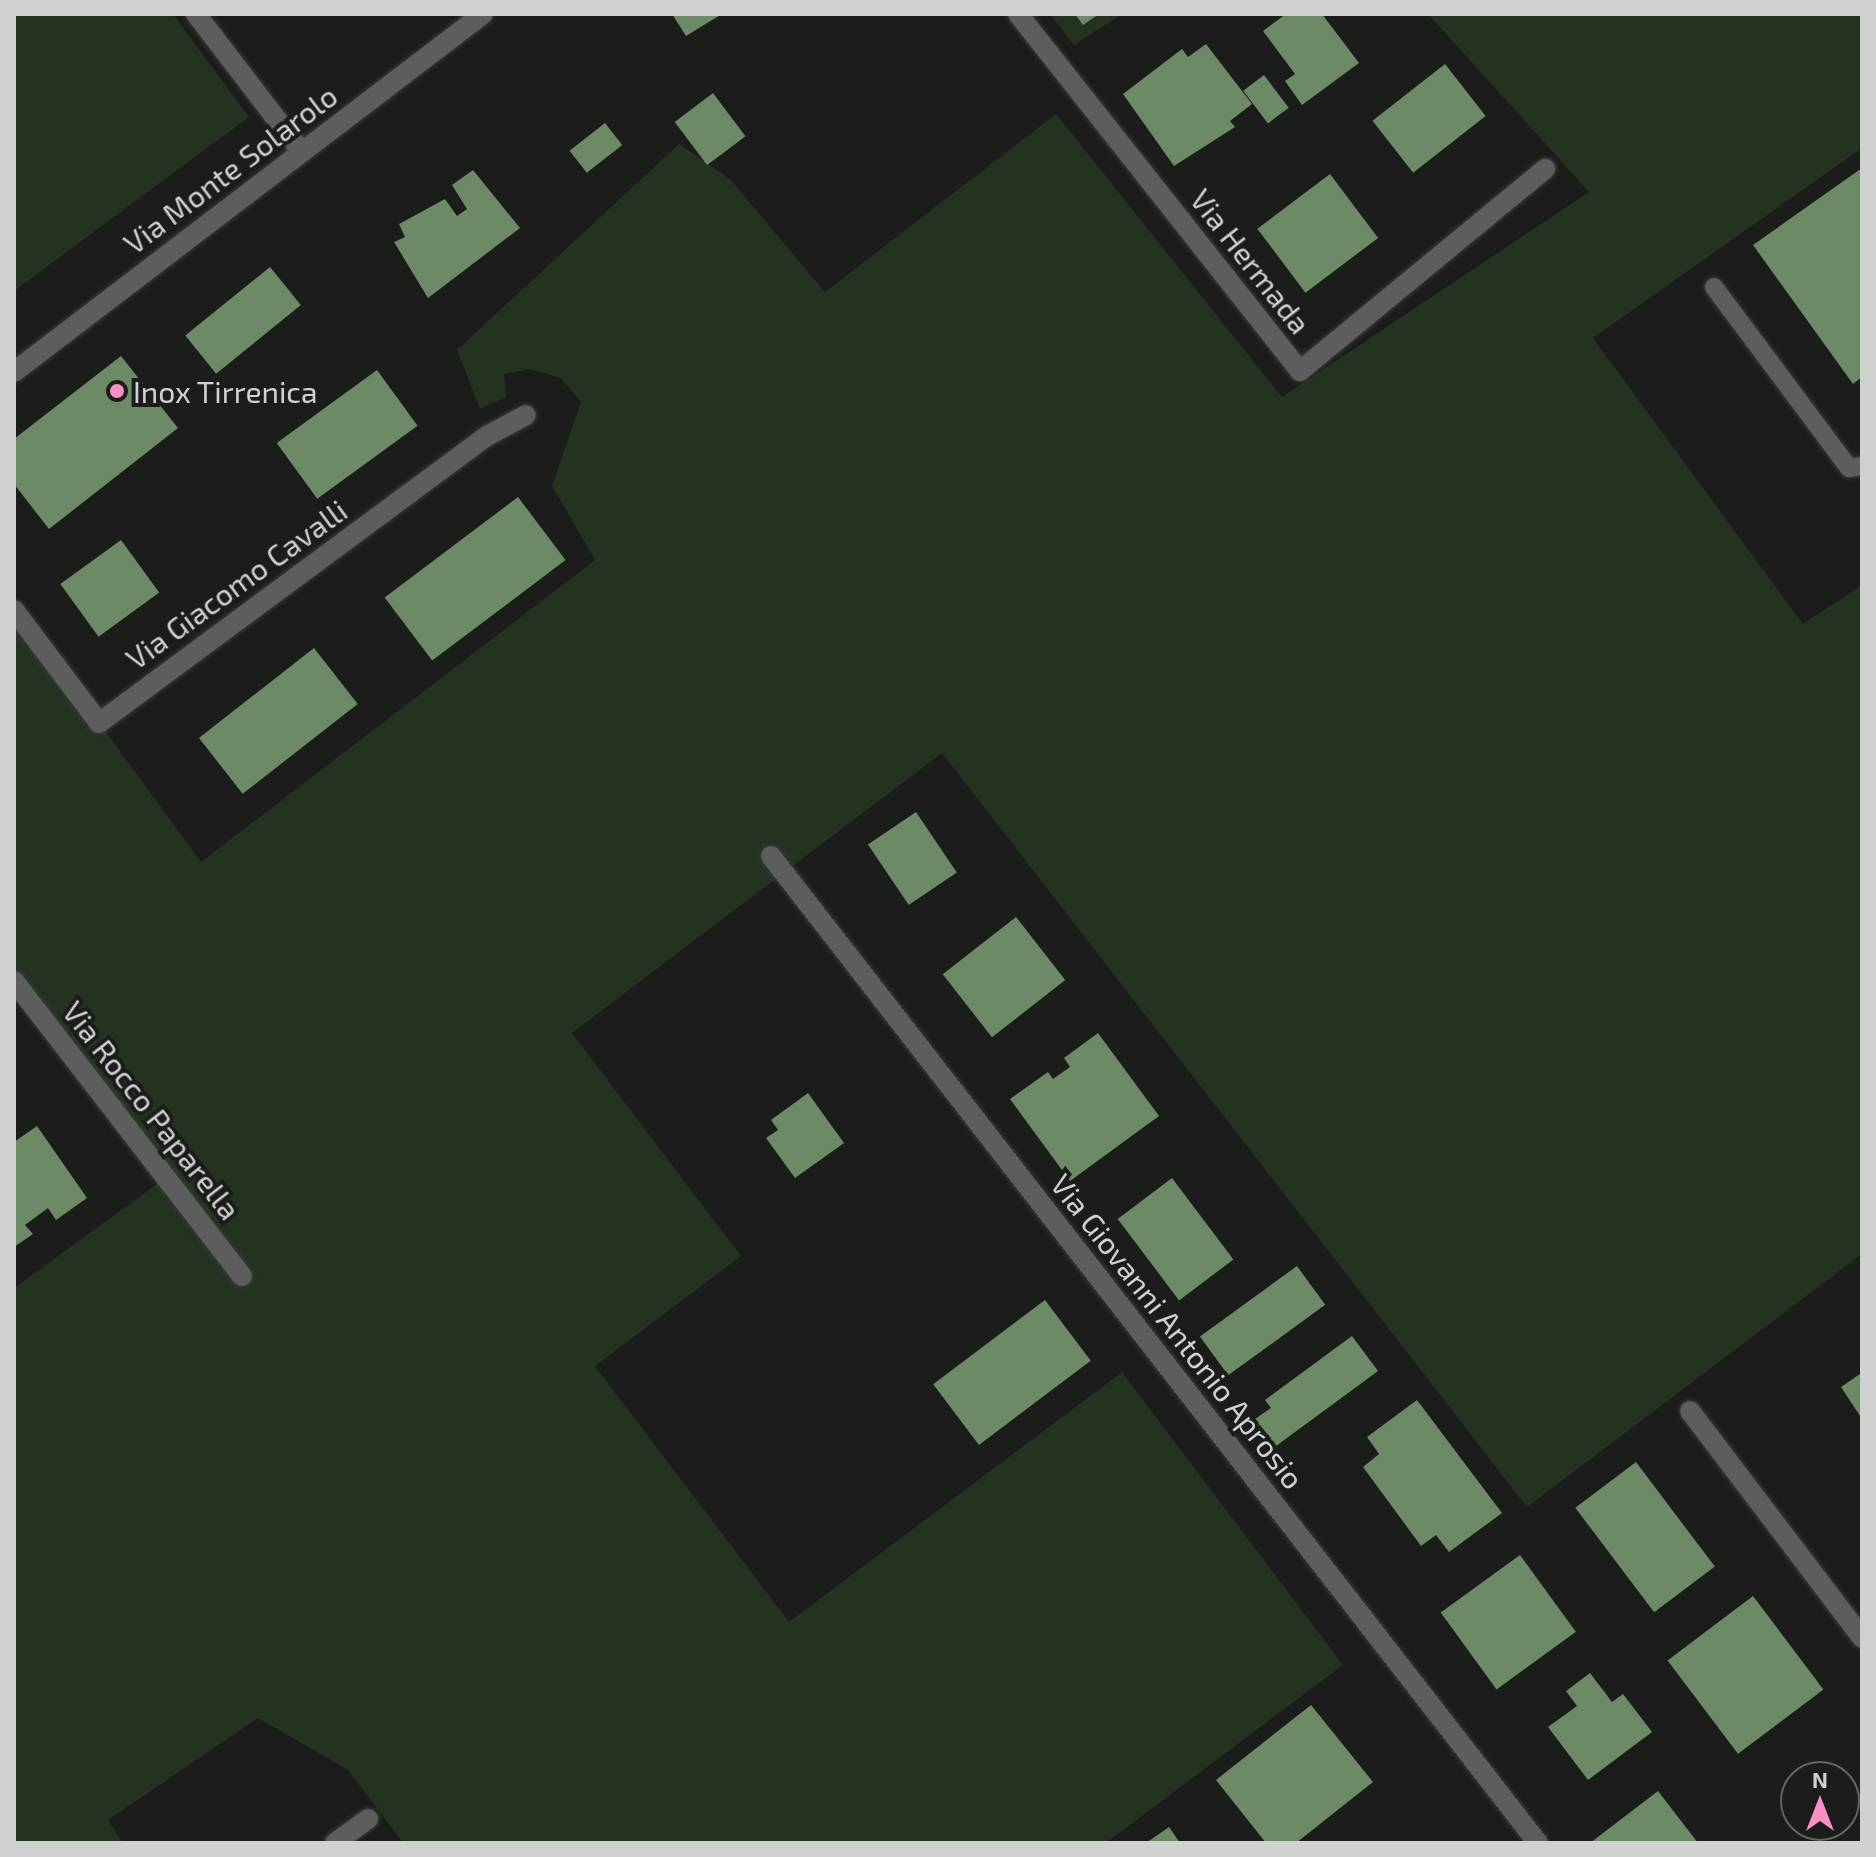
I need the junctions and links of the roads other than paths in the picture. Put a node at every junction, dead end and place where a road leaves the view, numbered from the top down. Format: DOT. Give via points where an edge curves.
graph roads {
  1 [pos="196,14"];
  2 [pos="483,14"];
  3 [pos="1018,14"];
  4 [pos="302,152"];
  5 [pos="1545,169"];
  6 [pos="1714,287"];
  7 [pos="14,372"];
  8 [pos="526,415"];
  9 [pos="1862,466"];
  10 [pos="14,610"];
  11 [pos="771,856"];
  12 [pos="14,981"];
  13 [pos="242,1276"];
  14 [pos="1690,1411"];
  15 [pos="1862,1638"];
  16 [pos="368,1819"];
  17 [pos="335,1843"];
  18 [pos="1538,1843"];
  1 -- 4 [label="street"];
  2 -- 4 [label="street, Via Monte Solarolo"];
  3 -- 5 [label="street, Via Hermada" via="1300,371"];
  4 -- 7 [label="street, Via Monte Solarolo"];
  6 -- 9 [label="lane" via="1849,468"];
  8 -- 10 [label="street, Via Giacomo Cavalli" via="487,436 99,723"];
  11 -- 18 [label="street, Via Giovanni Antonio Aprosio"];
  12 -- 13 [label="street, Via Rocco Paparella"];
  14 -- 15 [label="street"];
  16 -- 17 [label="street"];
}
